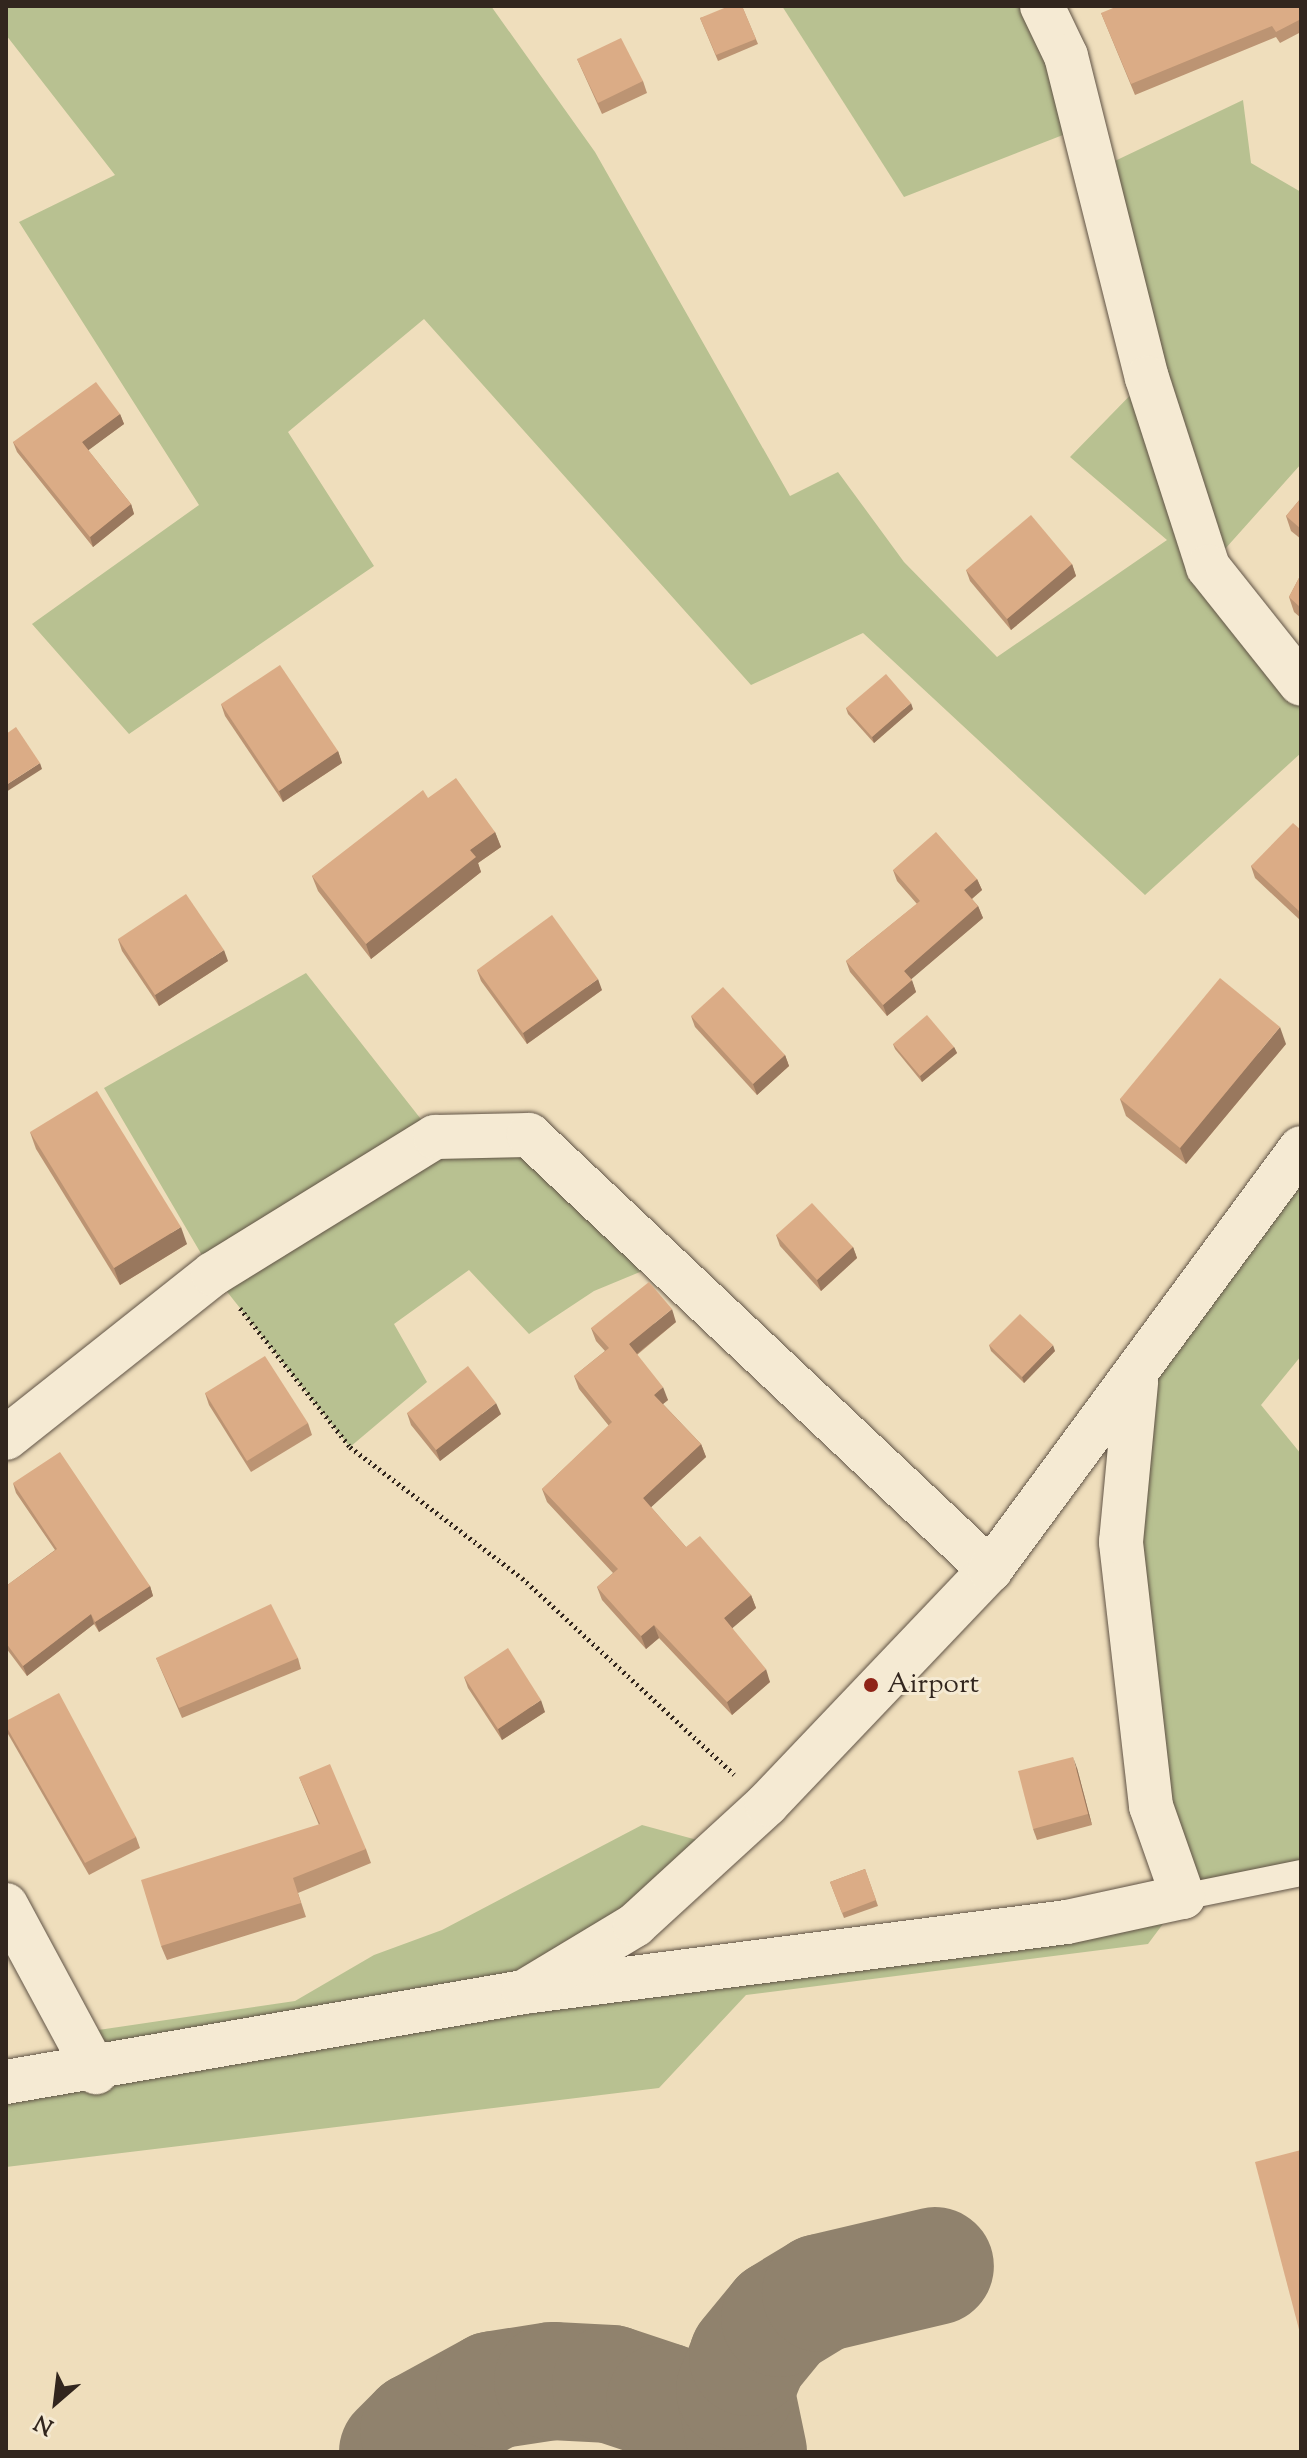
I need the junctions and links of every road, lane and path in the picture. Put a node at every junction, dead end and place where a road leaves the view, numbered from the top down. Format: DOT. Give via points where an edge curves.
graph roads {
  1 [pos="1042,6"];
  2 [pos="1301,684"];
  3 [pos="1301,1148"];
  4 [pos="213,1274"];
  5 [pos="1136,1382"];
  6 [pos="6,1438"];
  7 [pos="990,1570"];
  8 [pos="767,1804"];
  9 [pos="1301,1873"];
  10 [pos="1183,1897"];
  11 [pos="6,1905"];
  12 [pos="524,1992"];
  13 [pos="96,2072"];
  14 [pos="6,2082"];
  1 -- 2 [label="street" via="1066,56 1147,378 1208,567"];
  3 -- 5 [label="street"];
  4 -- 6 [label="street"];
  4 -- 7 [label="street" via="435,1137 529,1135"];
  4 -- 8 [label="path" via="350,1447 522,1578"];
  5 -- 7 [label="street"];
  5 -- 10 [label="street" via="1121,1542 1151,1806"];
  7 -- 8 [label="street"];
  8 -- 12 [label="street" via="635,1925"];
  9 -- 10 [label="lane"];
  10 -- 12 [label="street" via="1067,1922"];
  11 -- 13 [label="street"];
  12 -- 13 [label="street"];
  13 -- 14 [label="street"];
}
